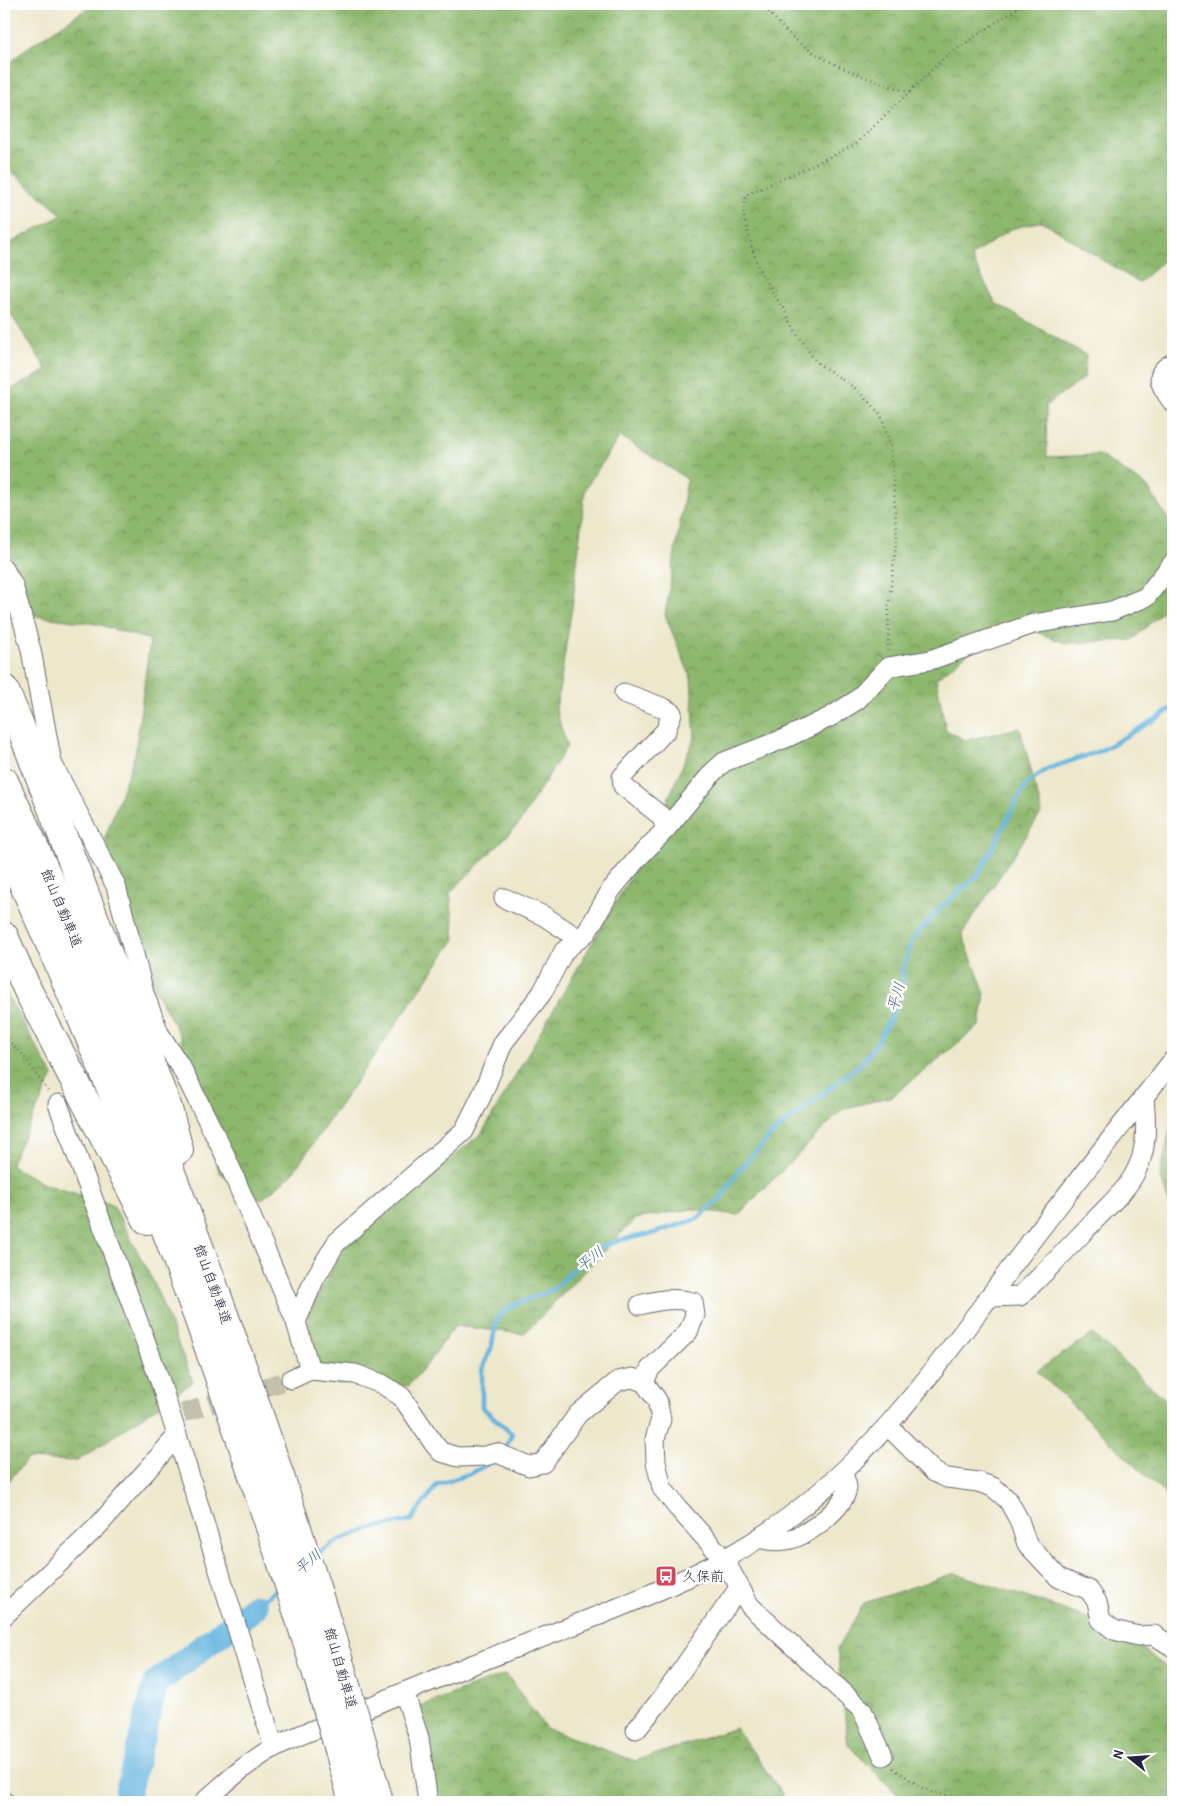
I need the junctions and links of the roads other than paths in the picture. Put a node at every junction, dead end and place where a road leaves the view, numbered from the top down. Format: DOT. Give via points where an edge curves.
graph roads {
  1 [pos="1173,363"];
  2 [pos="1173,403"];
  3 [pos="1173,563"];
  4 [pos="7,580"];
  5 [pos="4,689"];
  6 [pos="624,693"];
  7 [pos="4,782"];
  8 [pos="666,829"];
  9 [pos="4,842"];
  10 [pos="504,898"];
  11 [pos="4,936"];
  12 [pos="579,939"];
  13 [pos="1173,1060"];
  14 [pos="1144,1097"];
  15 [pos="58,1104"];
  16 [pos="989,1297"];
  17 [pos="640,1304"];
  18 [pos="210,1311"];
  19 [pos="296,1322"];
  20 [pos="310,1370"];
  21 [pos="291,1379"];
  22 [pos="644,1382"];
  23 [pos="888,1426"];
  24 [pos="177,1436"];
  25 [pos="724,1559"];
  26 [pos="739,1588"];
  27 [pos="4,1616"];
  28 [pos="1173,1647"];
  29 [pos="404,1692"];
  30 [pos="636,1730"];
  31 [pos="274,1747"];
  32 [pos="351,1748"];
  33 [pos="883,1756"];
  34 [pos="204,1802"];
  35 [pos="353,1802"];
  36 [pos="379,1802"];
  37 [pos="428,1802"];
  1 -- 2 [label="street" via="1166,366 1160,375 1160,384"];
  3 -- 8 [label="street" via="1146,597 1112,611 1033,624 930,660 888,668 857,700 830,717 724,762"];
  4 -- 19 [label="street" via="31,650 52,762 116,886 144,993 159,1033 182,1069 225,1154"];
  5 -- 18 [label="highway" via="168,1109"];
  6 -- 8 [label="street" via="672,713 666,730 622,777 623,786 660,816"];
  7 -- 18 [label="highway, 館山自動車道" via="43,864 170,1167"];
  8 -- 12 [label="street" via="611,890 587,932"];
  9 -- 18 [label="highway, 館山自動車道" via="88,1032 146,1176"];
  10 -- 12 [label="street" via="544,916"];
  11 -- 18 [label="highway" via="90,1110"];
  12 -- 19 [label="street" via="564,951 542,993 503,1044 464,1131 336,1243 314,1280"];
  13 -- 14 [label="street"];
  14 -- 16 [label="street"];
  14 -- 16 [label="street" via="1146,1125 1142,1154 1137,1170 1125,1188 1020,1296"];
  15 -- 24 [label="street" via="160,1381 177,1415"];
  16 -- 23 [label="street"];
  17 -- 22 [label="street" via="679,1298 693,1302 695,1316 688,1332 650,1369"];
  18 -- 32 [label="highway, 館山自動車道, bridge" via="290,1547"];
  19 -- 20 [label="street"];
  20 -- 21 [label="street"];
  20 -- 22 [label="street" via="355,1374 382,1384 402,1397 441,1452 458,1457 501,1455 529,1466 542,1463 578,1414 618,1380 632,1378"];
  22 -- 25 [label="street" via="658,1400 661,1419 655,1439 656,1462 662,1488"];
  23 -- 25 [label="street" via="823,1491 759,1538"];
  23 -- 28 [label="street" via="934,1472 947,1478 993,1487 1008,1500 1027,1544 1059,1578 1089,1590 1097,1602 1101,1620 1114,1630 1138,1636 1154,1634"];
  24 -- 27 [label="street" via="98,1526"];
  24 -- 31 [label="street"];
  25 -- 26 [label="street"];
  25 -- 29 [label="street" via="621,1606"];
  26 -- 30 [label="street"];
  26 -- 33 [label="street" via="750,1606 862,1710"];
  29 -- 31 [label="street"];
  29 -- 37 [label="street" via="419,1738"];
  31 -- 34 [label="street" via="257,1757"];
  32 -- 35 [label="highway, 館山自動車道"];
  32 -- 36 [label="highway, 館山自動車道"];
}
